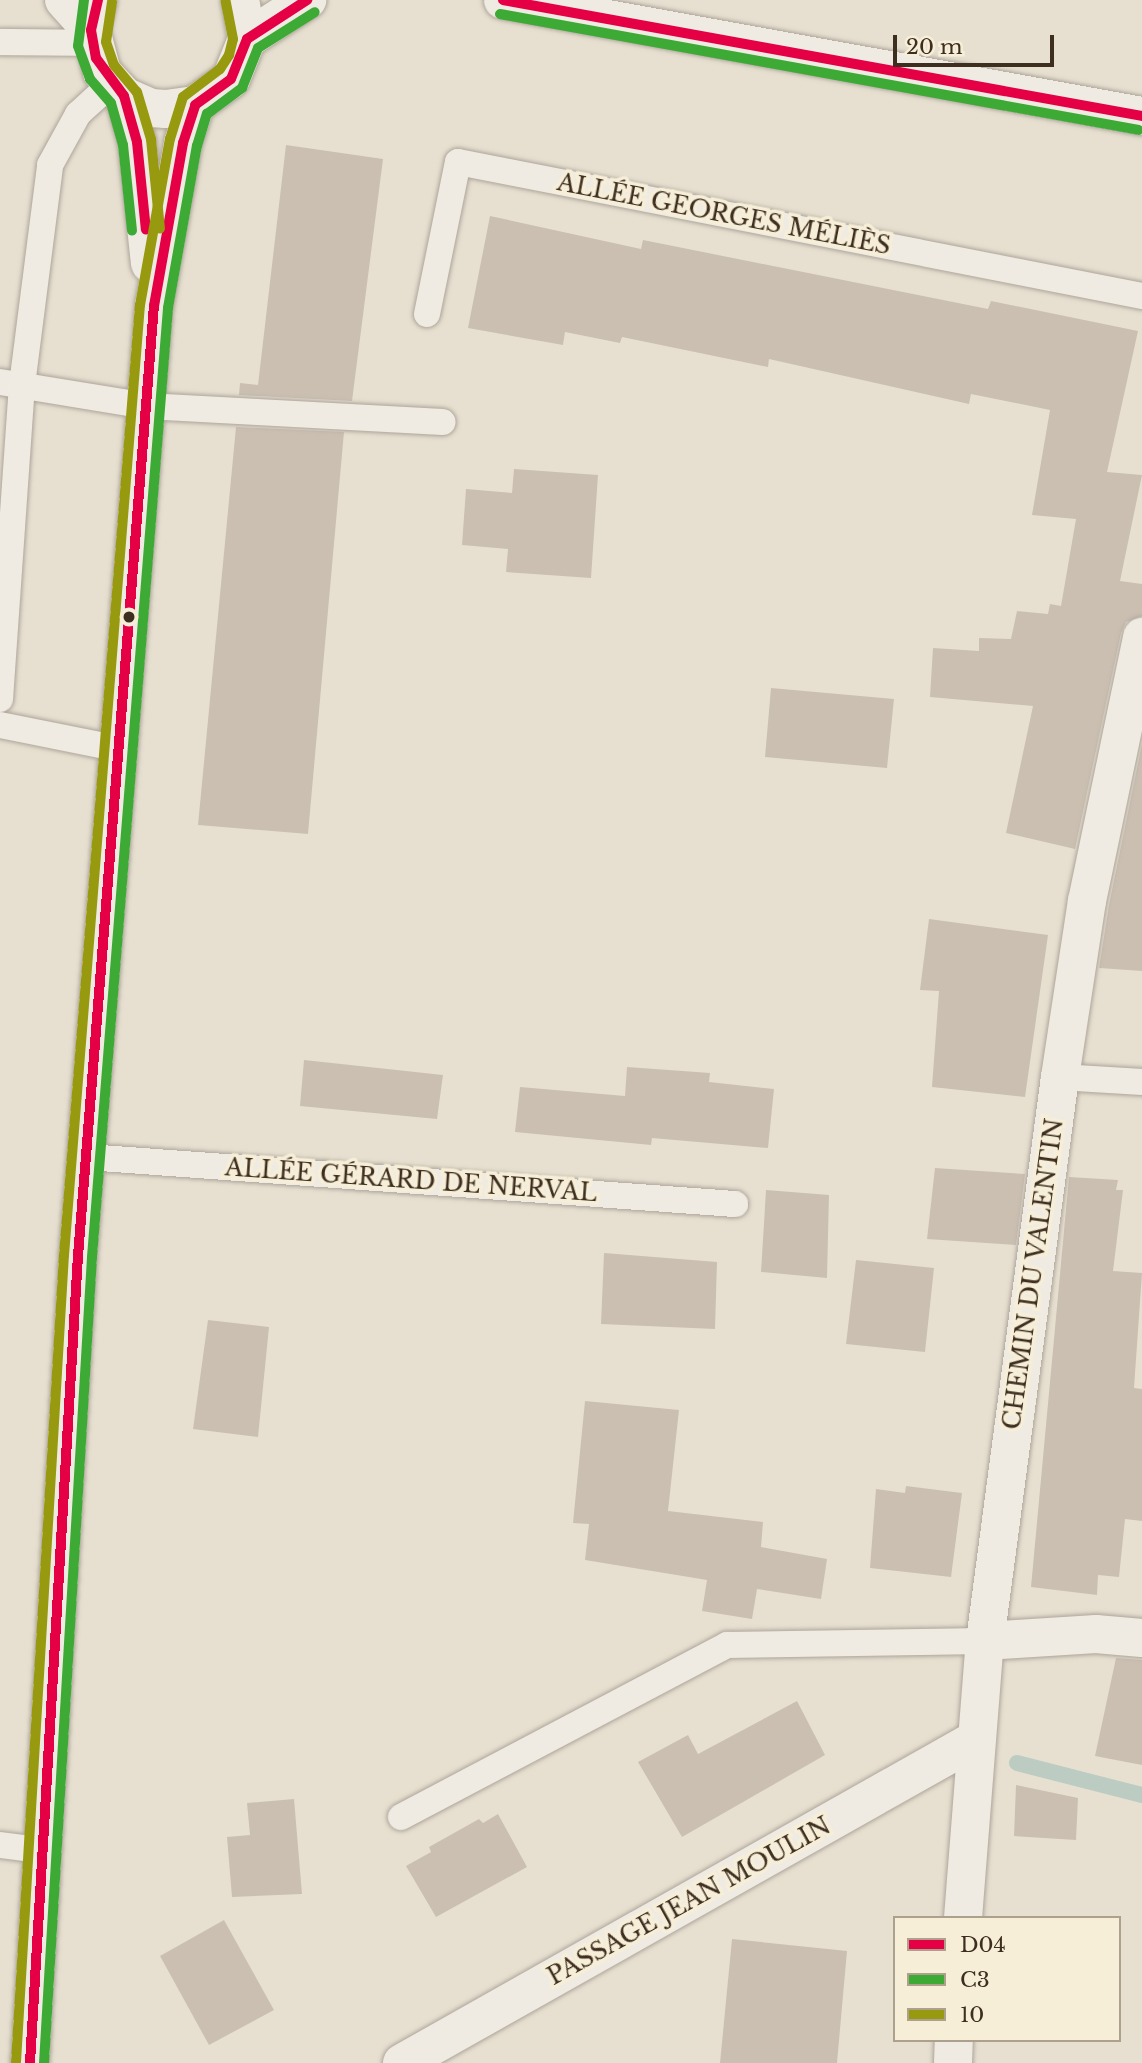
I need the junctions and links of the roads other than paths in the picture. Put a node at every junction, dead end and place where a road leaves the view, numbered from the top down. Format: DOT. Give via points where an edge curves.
graph roads {
  1 [pos="64,0"];
  2 [pos="240,0"];
  3 [pos="307,0"];
  4 [pos="503,0"];
  5 [pos="94,24"];
  6 [pos="247,39"];
  7 [pos="0,42"];
  8 [pos="118,90"];
  9 [pos="195,105"];
  10 [pos="1142,116"];
  11 [pos="1142,296"];
  12 [pos="154,306"];
  13 [pos="427,314"];
  14 [pos="11,384"];
  15 [pos="146,406"];
  16 [pos="443,422"];
  17 [pos="1142,636"];
  18 [pos="0,699"];
  19 [pos="0,725"];
  20 [pos="120,749"];
  21 [pos="1060,1077"];
  22 [pos="1142,1082"];
  23 [pos="87,1157"];
  24 [pos="735,1204"];
  25 [pos="1142,1638"];
  26 [pos="985,1641"];
  27 [pos="975,1740"];
  28 [pos="401,1818"];
  29 [pos="0,1845"];
  30 [pos="40,1850"];
  31 [pos="963,1916"];
  32 [pos="954,2042"];
  33 [pos="30,2063"];
  34 [pos="402,2063"];
  35 [pos="953,2063"];
  1 -- 5 [label="street"];
  2 -- 6 [label="street"];
  3 -- 6 [label="street"];
  4 -- 10 [label="street"];
  5 -- 7 [label="lane"];
  5 -- 8 [label="street"];
  6 -- 9 [label="street" via="230,79"];
  8 -- 9 [label="street" via="151,108"];
  8 -- 12 [label="street" via="137,142"];
  8 -- 14 [label="lane" via="78,114 50,165"];
  9 -- 12 [label="street" via="183,143"];
  11 -- 13 [label="lane, ALLÉE GEORGES MÉLIÈS" via="458,162"];
  12 -- 15 [label="street"];
  14 -- 15 [label="lane"];
  14 -- 18 [label="lane"];
  15 -- 16 [label="lane"];
  15 -- 20 [label="street"];
  17 -- 21 [label="street, CHEMIN DU VALENTIN" via="1087,901"];
  19 -- 20 [label="lane"];
  20 -- 23 [label="street"];
  21 -- 22 [label="lane"];
  21 -- 26 [label="street, CHEMIN DU VALENTIN"];
  23 -- 24 [label="lane, ALLÉE GÉRARD DE NERVAL"];
  23 -- 30 [label="street"];
  25 -- 26 [label="street" via="1096,1634"];
  26 -- 27 [label="street, CHEMIN DU VALENTIN"];
  26 -- 28 [label="lane" via="727,1645"];
  27 -- 31 [label="street, CHEMIN DU VALENTIN"];
  27 -- 34 [label="street, PASSAGE JEAN MOULIN"];
  29 -- 30 [label="lane"];
  30 -- 33 [label="street"];
  32 -- 35 [label="street"];
}
